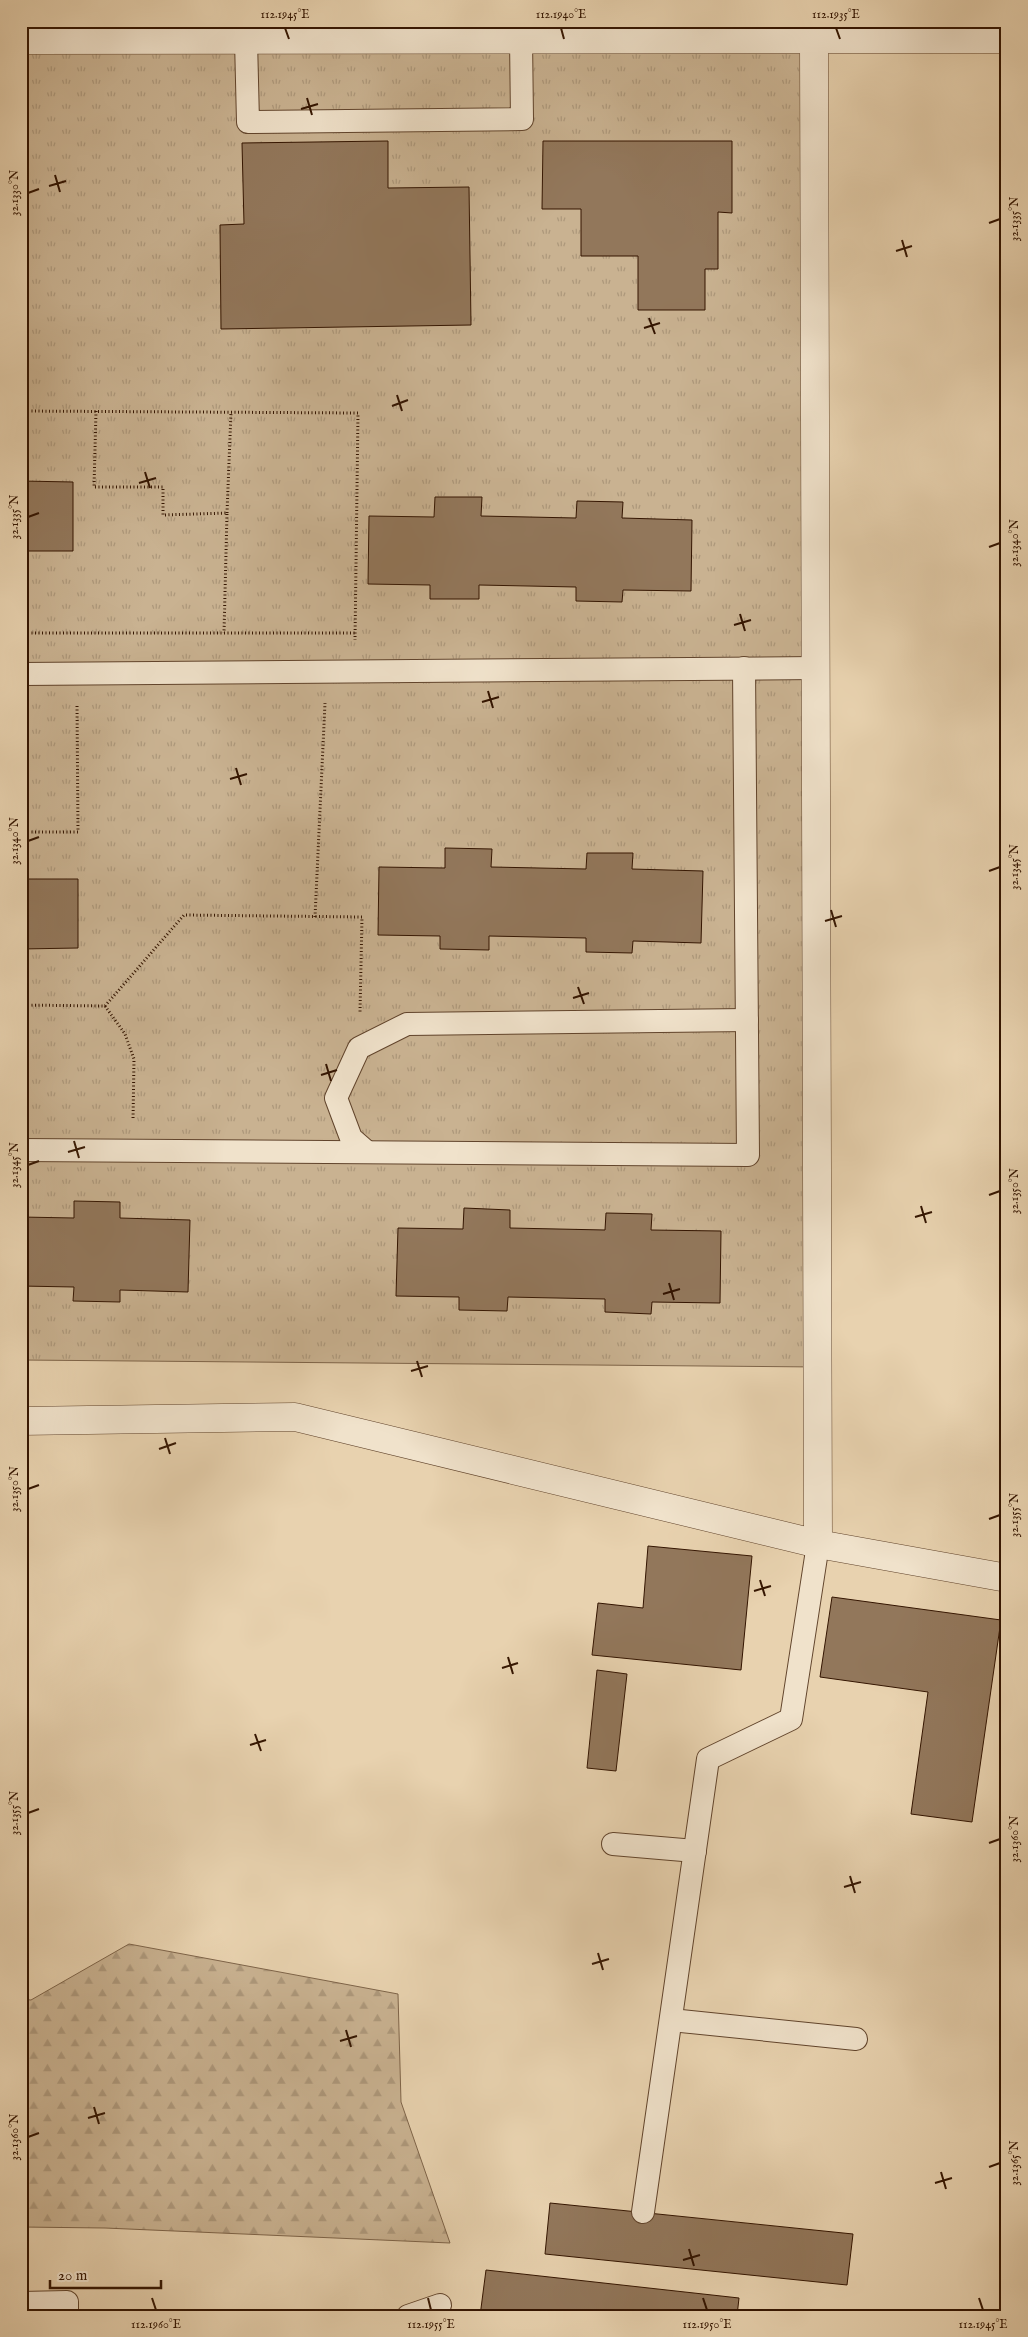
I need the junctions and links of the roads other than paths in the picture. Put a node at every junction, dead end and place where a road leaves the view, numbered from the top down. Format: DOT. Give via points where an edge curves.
graph roads {
  1 [pos="167,31"];
  2 [pos="814,39"];
  3 [pos="1007,39"];
  4 [pos="21,40"];
  5 [pos="246,40"];
  6 [pos="521,40"];
  7 [pos="744,668"];
  8 [pos="816,668"];
  9 [pos="21,674"];
  10 [pos="747,1020"];
  11 [pos="21,1150"];
  12 [pos="367,1152"];
  13 [pos="21,1422"];
  14 [pos="818,1544"];
  15 [pos="1007,1578"];
  16 [pos="613,1844"];
  17 [pos="695,1851"];
  18 [pos="670,2020"];
  19 [pos="856,2039"];
  20 [pos="643,2212"];
  21 [pos="21,2303"];
  22 [pos="440,2305"];
  23 [pos="67,2316"];
  24 [pos="408,2316"];
  1 -- 4 [label="street"];
  1 -- 5 [label="street"];
  2 -- 3 [label="street"];
  2 -- 6 [label="street"];
  2 -- 8 [label="street"];
  5 -- 6 [label="street"];
  5 -- 6 [label="lane" via="248,122 522,119"];
  7 -- 8 [label="lane"];
  7 -- 9 [label="lane"];
  7 -- 10 [label="lane"];
  8 -- 14 [label="street"];
  10 -- 12 [label="lane" via="407,1024 359,1048 336,1098 350,1138"];
  10 -- 12 [label="lane" via="748,1155"];
  11 -- 12 [label="lane"];
  13 -- 14 [label="street" via="295,1417"];
  14 -- 15 [label="street"];
  14 -- 17 [label="lane" via="791,1719 708,1759"];
  16 -- 17 [label="lane"];
  17 -- 18 [label="lane"];
  18 -- 19 [label="lane"];
  18 -- 20 [label="lane"];
  21 -- 23 [label="lane" via="67,2302"];
  22 -- 24 [label="lane"];
}
